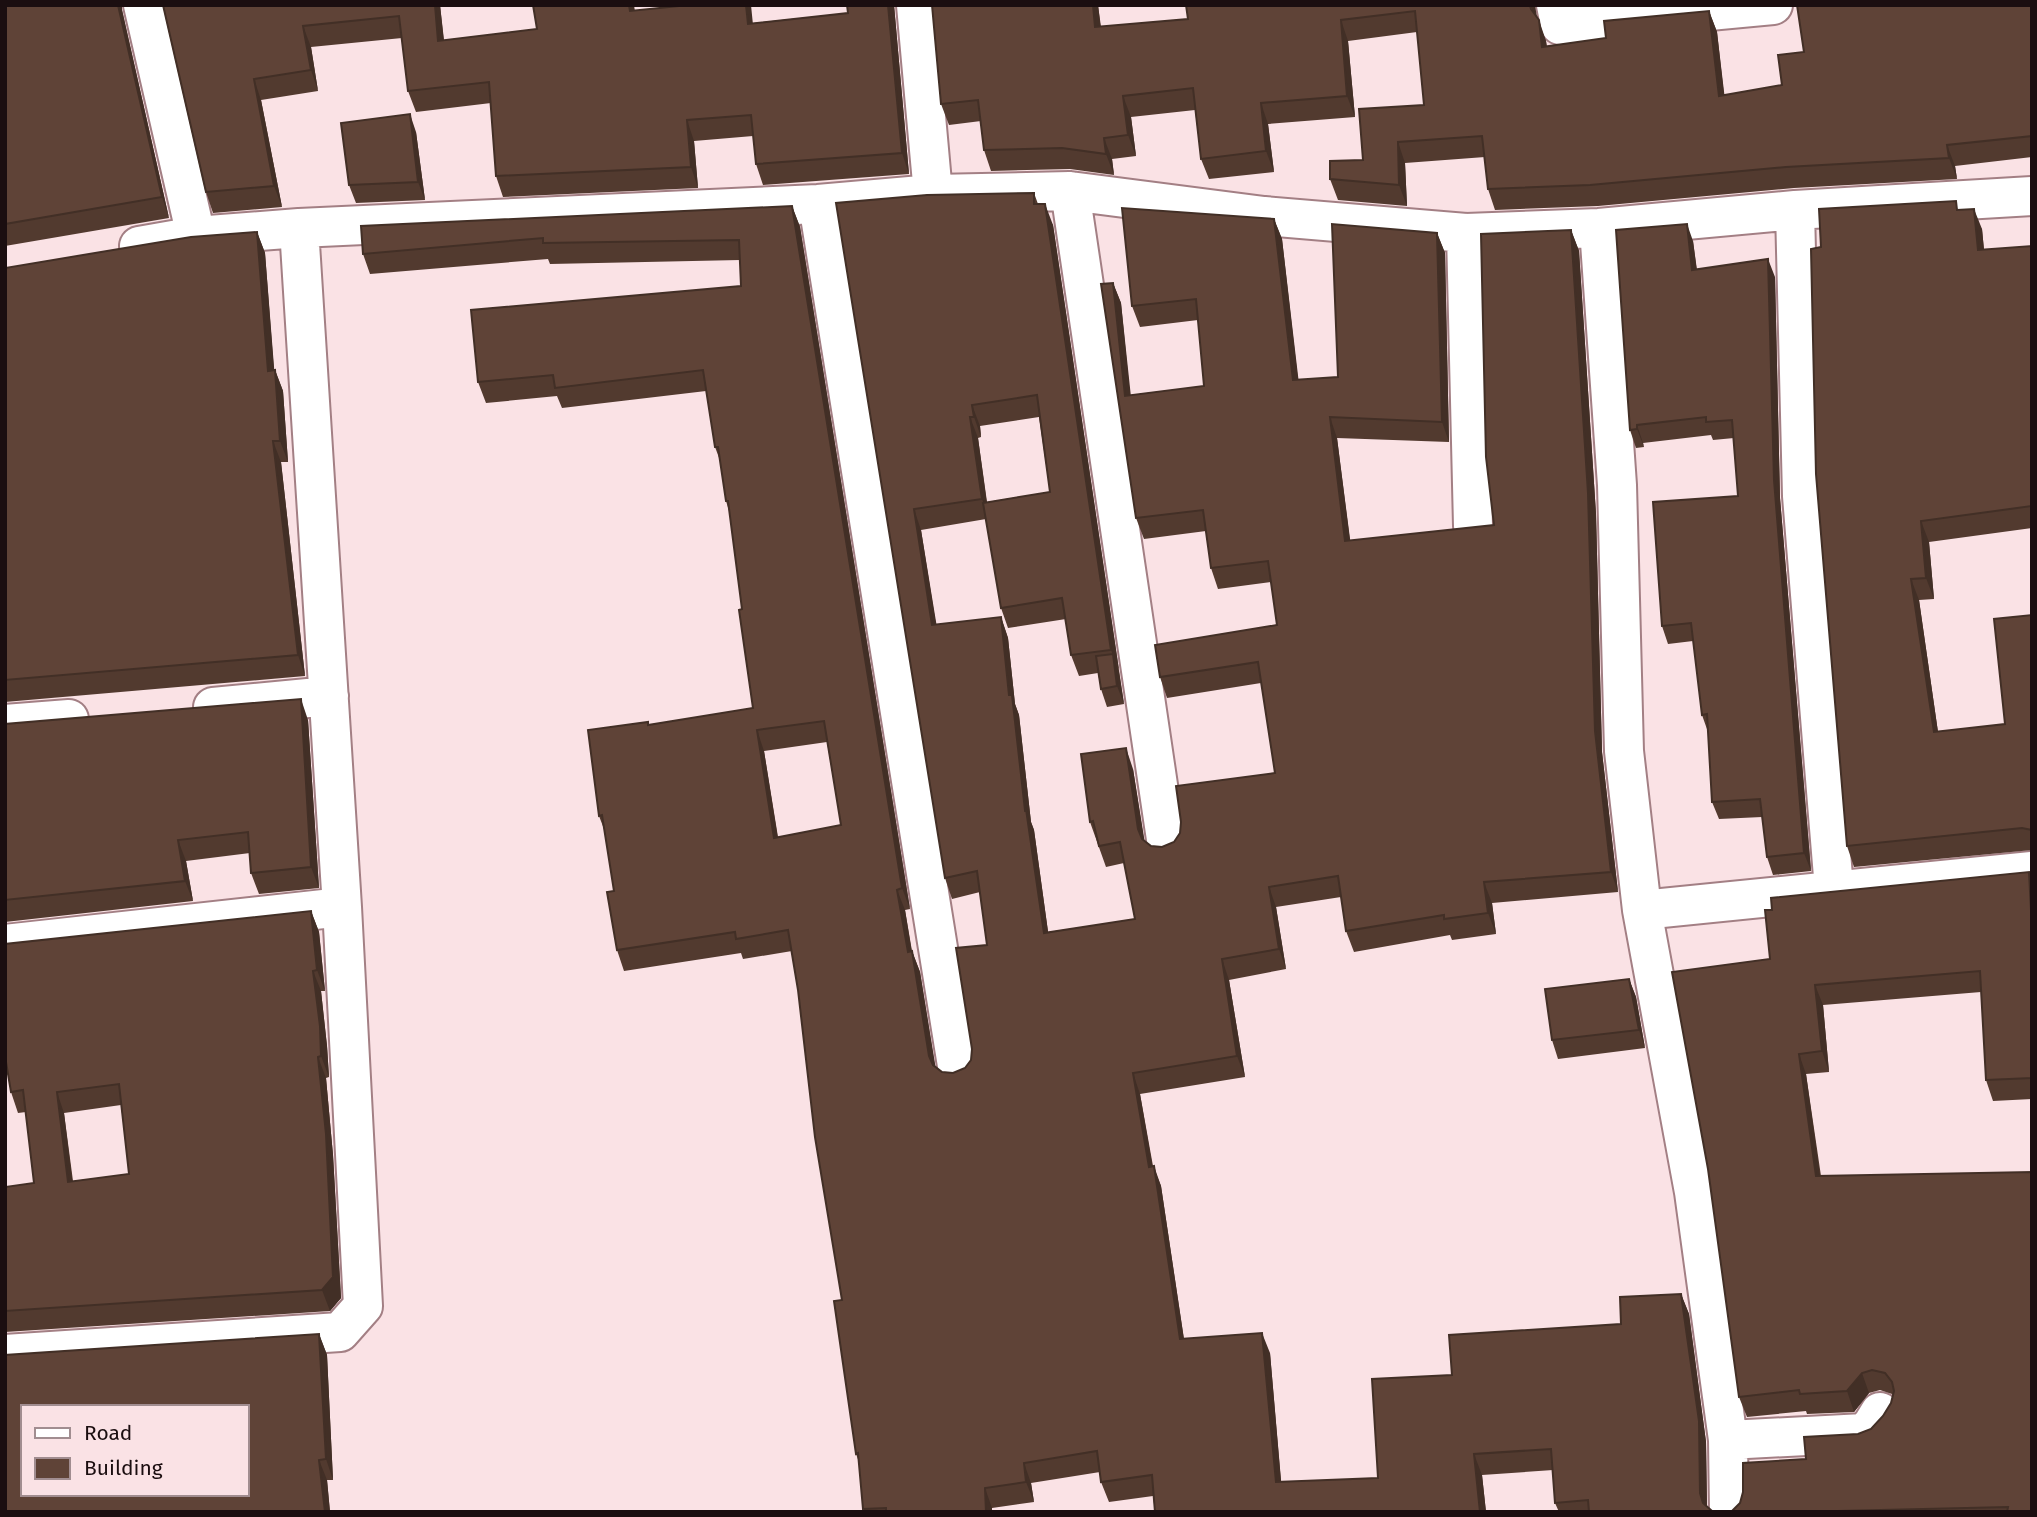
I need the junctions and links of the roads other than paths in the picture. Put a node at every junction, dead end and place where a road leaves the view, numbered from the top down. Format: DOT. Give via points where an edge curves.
graph roads {
  1 [pos="143,5"];
  2 [pos="916,5"];
  3 [pos="1556,5"];
  4 [pos="1773,5"];
  5 [pos="1070,191"];
  6 [pos="933,194"];
  7 [pos="2032,196"];
  8 [pos="818,204"];
  9 [pos="1795,210"];
  10 [pos="299,228"];
  11 [pos="1599,228"];
  12 [pos="1466,233"];
  13 [pos="196,236"];
  14 [pos="101,252"];
  15 [pos="1474,526"];
  16 [pos="329,696"];
  17 [pos="179,709"];
  18 [pos="97,717"];
  19 [pos="5,724"];
  20 [pos="1167,846"];
  21 [pos="2032,871"];
  22 [pos="1834,889"];
  23 [pos="342,907"];
  24 [pos="1642,909"];
  25 [pos="5,944"];
  26 [pos="958,1072"];
  27 [pos="5,1354"];
  28 [pos="1880,1412"];
  29 [pos="1728,1440"];
  30 [pos="1728,1512"];
  1 -- 13 [label="street"];
  2 -- 6 [label="street"];
  3 -- 4 [label="street" via="1560,25"];
  5 -- 6 [label="street"];
  5 -- 12 [label="street" via="1264,216"];
  5 -- 20 [label="street"];
  6 -- 8 [label="street"];
  7 -- 9 [label="street"];
  8 -- 10 [label="street"];
  8 -- 26 [label="street"];
  9 -- 11 [label="street"];
  9 -- 22 [label="street" via="1802,496"];
  10 -- 13 [label="street"];
  10 -- 16 [label="street"];
  11 -- 12 [label="street"];
  11 -- 24 [label="street" via="1617,485 1624,751"];
  12 -- 15 [label="street"];
  13 -- 14 [label="street"];
  16 -- 17 [label="street"];
  16 -- 23 [label="street"];
  18 -- 19 [label="street"];
  21 -- 22 [label="street"];
  22 -- 24 [label="street"];
  23 -- 25 [label="street"];
  23 -- 27 [label="street" via="363,1306 340,1332"];
  24 -- 29 [label="street" via="1694,1192"];
  28 -- 29 [label="street" via="1864,1433"];
  29 -- 30 [label="street"];
}
